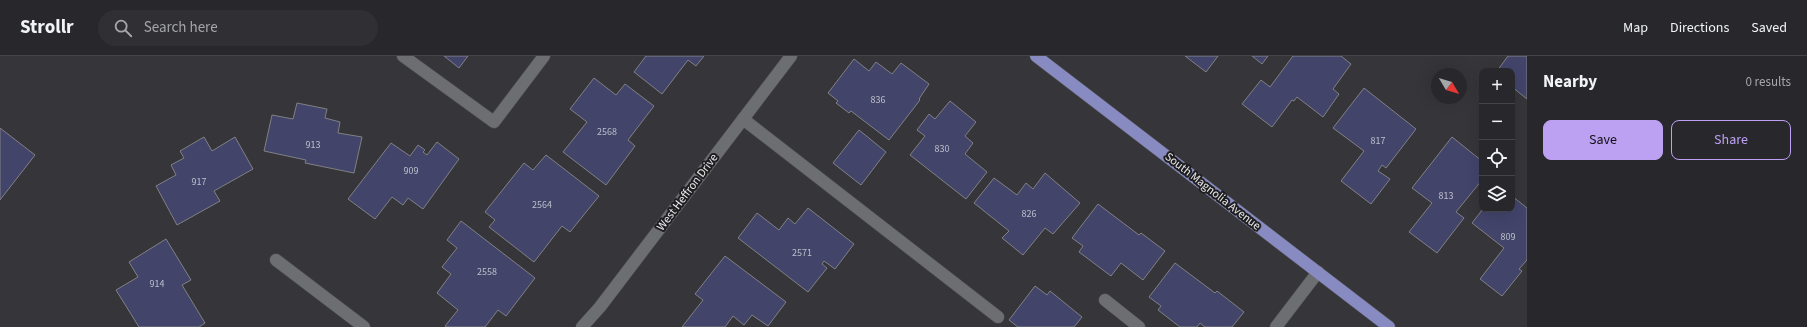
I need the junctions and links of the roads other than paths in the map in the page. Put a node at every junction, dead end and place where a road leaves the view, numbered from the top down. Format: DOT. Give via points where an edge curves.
graph roads {
  1 [pos="403,56"];
  2 [pos="544,56"];
  3 [pos="790,56"];
  4 [pos="1036,56"];
  5 [pos="743,119"];
  6 [pos="276,260"];
  7 [pos="1318,272"];
  8 [pos="1105,300"];
  9 [pos="998,317"];
  10 [pos="364,327"];
  11 [pos="582,327"];
  12 [pos="1139,327"];
  13 [pos="1276,327"];
  14 [pos="1389,327"];
  1 -- 2 [label="street" via="494,122"];
  3 -- 5 [label="street, West Heffron Drive"];
  4 -- 7 [label="main road, South Magnolia Avenue"];
  5 -- 9 [label="street"];
  5 -- 11 [label="street, West Heffron Drive"];
  6 -- 10 [label="street"];
  7 -- 13 [label="street"];
  7 -- 14 [label="main road, South Magnolia Avenue"];
  8 -- 12 [label="street"];
}
